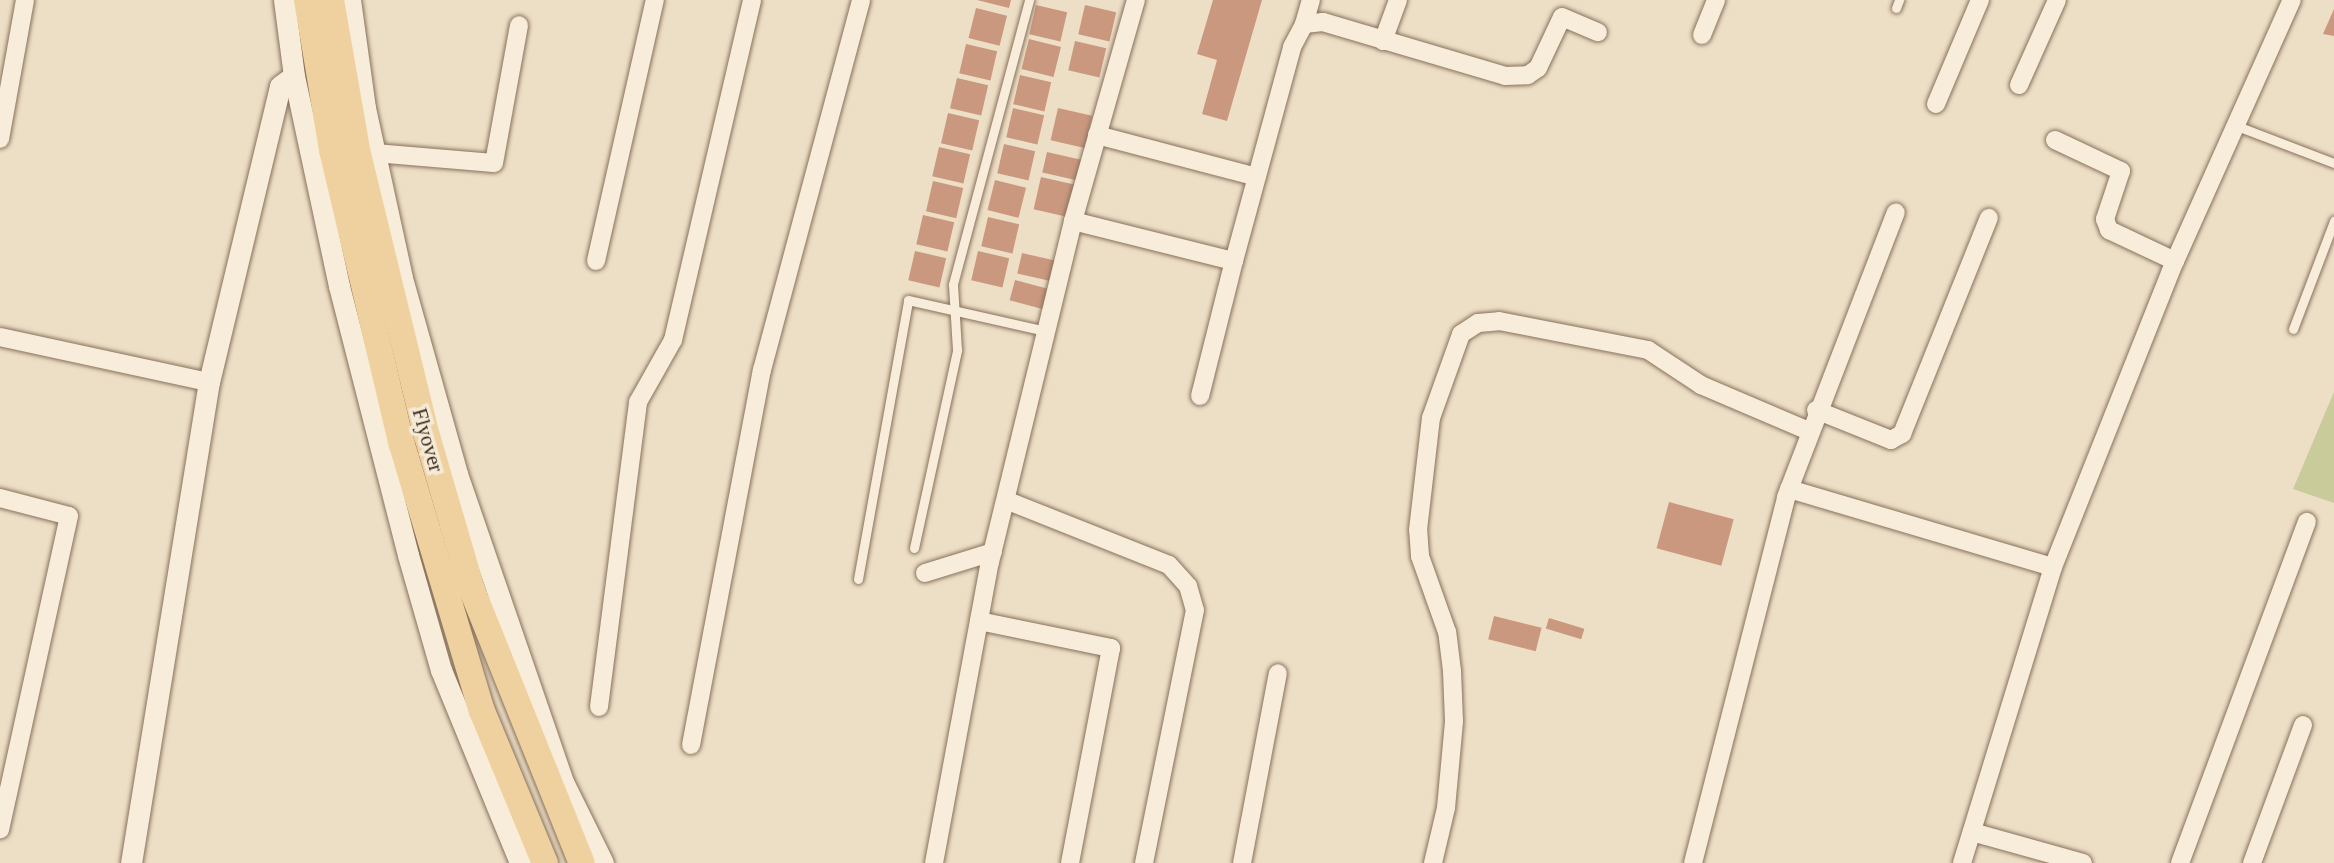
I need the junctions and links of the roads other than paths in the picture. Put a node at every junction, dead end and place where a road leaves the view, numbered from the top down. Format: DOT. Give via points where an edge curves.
graph roads {
  1 [pos="25,0"];
  2 [pos="284,0"];
  3 [pos="307,0"];
  4 [pos="331,0"];
  5 [pos="350,0"];
  6 [pos="655,0"];
  7 [pos="752,0"];
  8 [pos="861,0"];
  9 [pos="1029,0"];
  10 [pos="1136,0"];
  11 [pos="1311,0"];
  12 [pos="1398,0"];
  13 [pos="1716,0"];
  14 [pos="1980,0"];
  15 [pos="2057,0"];
  16 [pos="2292,0"];
  17 [pos="1304,24"];
  18 [pos="519,25"];
  19 [pos="1598,32"];
  20 [pos="1702,35"];
  21 [pos="1383,41"];
  22 [pos="294,76"];
  23 [pos="2018,85"];
  24 [pos="1936,104"];
  25 [pos="2237,126"];
  26 [pos="1097,135"];
  27 [pos="0,139"];
  28 [pos="2054,140"];
  29 [pos="375,153"];
  30 [pos="2334,163"];
  31 [pos="1257,177"];
  32 [pos="1896,212"];
  33 [pos="1989,218"];
  34 [pos="1073,221"];
  35 [pos="2334,221"];
  36 [pos="596,261"];
  37 [pos="1234,261"];
  38 [pos="2175,261"];
  39 [pos="954,308"];
  40 [pos="2293,329"];
  41 [pos="1048,331"];
  42 [pos="0,337"];
  43 [pos="209,382"];
  44 [pos="1200,396"];
  45 [pos="1816,410"];
  46 [pos="1809,430"];
  47 [pos="1789,489"];
  48 [pos="0,498"];
  49 [pos="1008,501"];
  50 [pos="2307,522"];
  51 [pos="914,548"];
  52 [pos="993,552"];
  53 [pos="2053,567"];
  54 [pos="925,573"];
  55 [pos="858,579"];
  56 [pos="979,621"];
  57 [pos="1278,673"];
  58 [pos="599,707"];
  59 [pos="2303,725"];
  60 [pos="691,745"];
  61 [pos="0,829"];
  62 [pos="1972,832"];
  63 [pos="131,863"];
  64 [pos="520,863"];
  65 [pos="545,863"];
  66 [pos="582,863"];
  67 [pos="603,863"];
  68 [pos="934,863"];
  69 [pos="1070,863"];
  70 [pos="1144,863"];
  71 [pos="1242,863"];
  72 [pos="1433,863"];
  73 [pos="1693,863"];
  74 [pos="1962,863"];
  75 [pos="2083,863"];
  76 [pos="2180,863"];
  77 [pos="2252,863"];
  1 -- 27 [label="street"];
  2 -- 22 [label="street"];
  3 -- 65 [label="main road, Flyover" via="332,150 402,445 482,710"];
  4 -- 66 [label="main road, Flyover" via="358,154 427,436 472,590"];
  5 -- 29 [label="street"];
  6 -- 36 [label="street"];
  7 -- 58 [label="street" via="673,340 638,402"];
  8 -- 60 [label="street" via="762,370"];
  9 -- 39 [label="lane" via="953,284"];
  10 -- 26 [label="street"];
  11 -- 17 [label="street"];
  12 -- 21 [label="street"];
  13 -- 20 [label="street"];
  14 -- 24 [label="street"];
  15 -- 23 [label="street"];
  16 -- 25 [label="street"];
  17 -- 21 [label="street" via="1323,22"];
  17 -- 31 [label="street" via="1292,47"];
  18 -- 29 [label="street" via="494,163"];
  19 -- 21 [label="street" via="1562,17 1538,68 1528,75 1477,71"];
  22 -- 43 [label="street" via="280,86"];
  22 -- 64 [label="street" via="339,286 430,632"];
  25 -- 30 [label="lane"];
  25 -- 38 [label="street"];
  26 -- 31 [label="street"];
  26 -- 34 [label="street"];
  28 -- 38 [label="street" via="2121,171 2105,226"];
  29 -- 67 [label="street" via="402,278 457,474 564,784"];
  31 -- 37 [label="street"];
  32 -- 45 [label="street"];
  33 -- 45 [label="street" via="1902,435 1891,440"];
  34 -- 37 [label="street"];
  34 -- 41 [label="street"];
  35 -- 40 [label="lane"];
  37 -- 44 [label="street"];
  38 -- 53 [label="street"];
  39 -- 41 [label="lane"];
  39 -- 51 [label="lane" via="957,350"];
  39 -- 55 [label="lane" via="908,300"];
  41 -- 49 [label="street"];
  42 -- 43 [label="street"];
  43 -- 63 [label="street"];
  45 -- 46 [label="street"];
  46 -- 47 [label="street"];
  46 -- 72 [label="street" via="1701,386 1648,351 1499,321 1478,323 1461,334 1431,418 1418,530 1420,556 1447,632 1453,709 1446,808"];
  47 -- 53 [label="street"];
  47 -- 73 [label="street"];
  48 -- 61 [label="street" via="69,516"];
  49 -- 52 [label="street"];
  49 -- 70 [label="street" via="1170,565 1188,586 1195,610"];
  50 -- 76 [label="street"];
  52 -- 54 [label="street"];
  52 -- 56 [label="street"];
  53 -- 62 [label="street"];
  56 -- 68 [label="street"];
  56 -- 69 [label="street" via="1111,648"];
  57 -- 71 [label="street"];
  59 -- 77 [label="street"];
  62 -- 74 [label="street"];
  62 -- 75 [label="street"];
}
